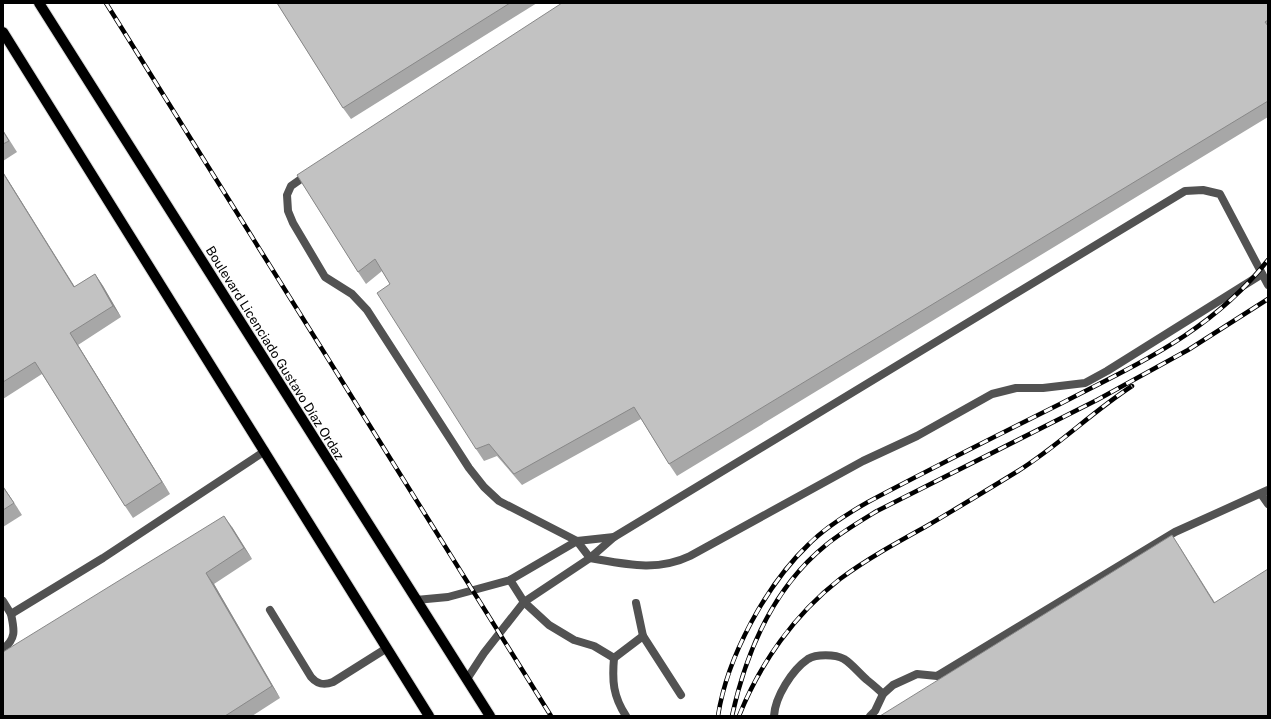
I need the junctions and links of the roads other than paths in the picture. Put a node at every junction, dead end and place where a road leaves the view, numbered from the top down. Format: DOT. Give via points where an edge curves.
graph roads {
  1 [pos="39,3"];
  2 [pos="3,32"];
  3 [pos="317,169"];
  4 [pos="1262,274"];
  5 [pos="1268,285"];
  6 [pos="265,451"];
  7 [pos="1265,492"];
  8 [pos="1268,504"];
  9 [pos="614,536"];
  10 [pos="577,541"];
  11 [pos="590,558"];
  12 [pos="510,580"];
  13 [pos="416,600"];
  14 [pos="3,601"];
  15 [pos="524,602"];
  16 [pos="636,603"];
  17 [pos="270,610"];
  18 [pos="11,614"];
  19 [pos="643,636"];
  20 [pos="387,648"];
  21 [pos="3,650"];
  22 [pos="614,658"];
  23 [pos="467,679"];
  24 [pos="883,694"];
  25 [pos="682,695"];
  26 [pos="426,715"];
  27 [pos="490,716"];
  28 [pos="626,716"];
  29 [pos="774,716"];
  30 [pos="870,716"];
  1 -- 13 [label="main road, Boulevard Licenciado Gustavo Díaz Ordaz"];
  2 -- 6 [label="main road"];
  3 -- 10 [label="lane" via="291,186 287,202 293,223 325,277 352,294 367,310 469,468 484,487 499,501"];
  4 -- 5 [label="lane"];
  4 -- 9 [label="lane" via="1220,194 1203,190 1185,191"];
  4 -- 11 [label="lane" via="1085,383 1016,388 992,394 678,561 650,566"];
  6 -- 18 [label="lane" via="103,558"];
  6 -- 20 [label="main road"];
  7 -- 8 [label="lane"];
  7 -- 24 [label="lane" via="1175,532 937,676 917,674 893,685"];
  9 -- 10 [label="lane"];
  9 -- 11 [label="lane"];
  10 -- 11 [label="lane"];
  10 -- 12 [label="lane"];
  11 -- 15 [label="lane"];
  12 -- 13 [label="lane" via="448,596"];
  12 -- 15 [label="lane"];
  13 -- 23 [label="main road, Boulevard Licenciado Gustavo Díaz Ordaz"];
  14 -- 18 [label="lane"];
  15 -- 22 [label="lane" via="549,625 574,640 594,646"];
  15 -- 23 [label="lane"];
  16 -- 19 [label="lane"];
  17 -- 20 [label="lane" via="311,677 321,684 333,682"];
  18 -- 21 [label="lane" via="14,632 10,644"];
  19 -- 22 [label="lane"];
  19 -- 25 [label="lane"];
  20 -- 26 [label="main road"];
  22 -- 28 [label="lane" via="615,694"];
  23 -- 27 [label="main road, Boulevard Licenciado Gustavo Díaz Ordaz"];
  24 -- 29 [label="lane" via="843,659 834,656 815,656 794,672 786,683"];
  24 -- 30 [label="lane"];
}
